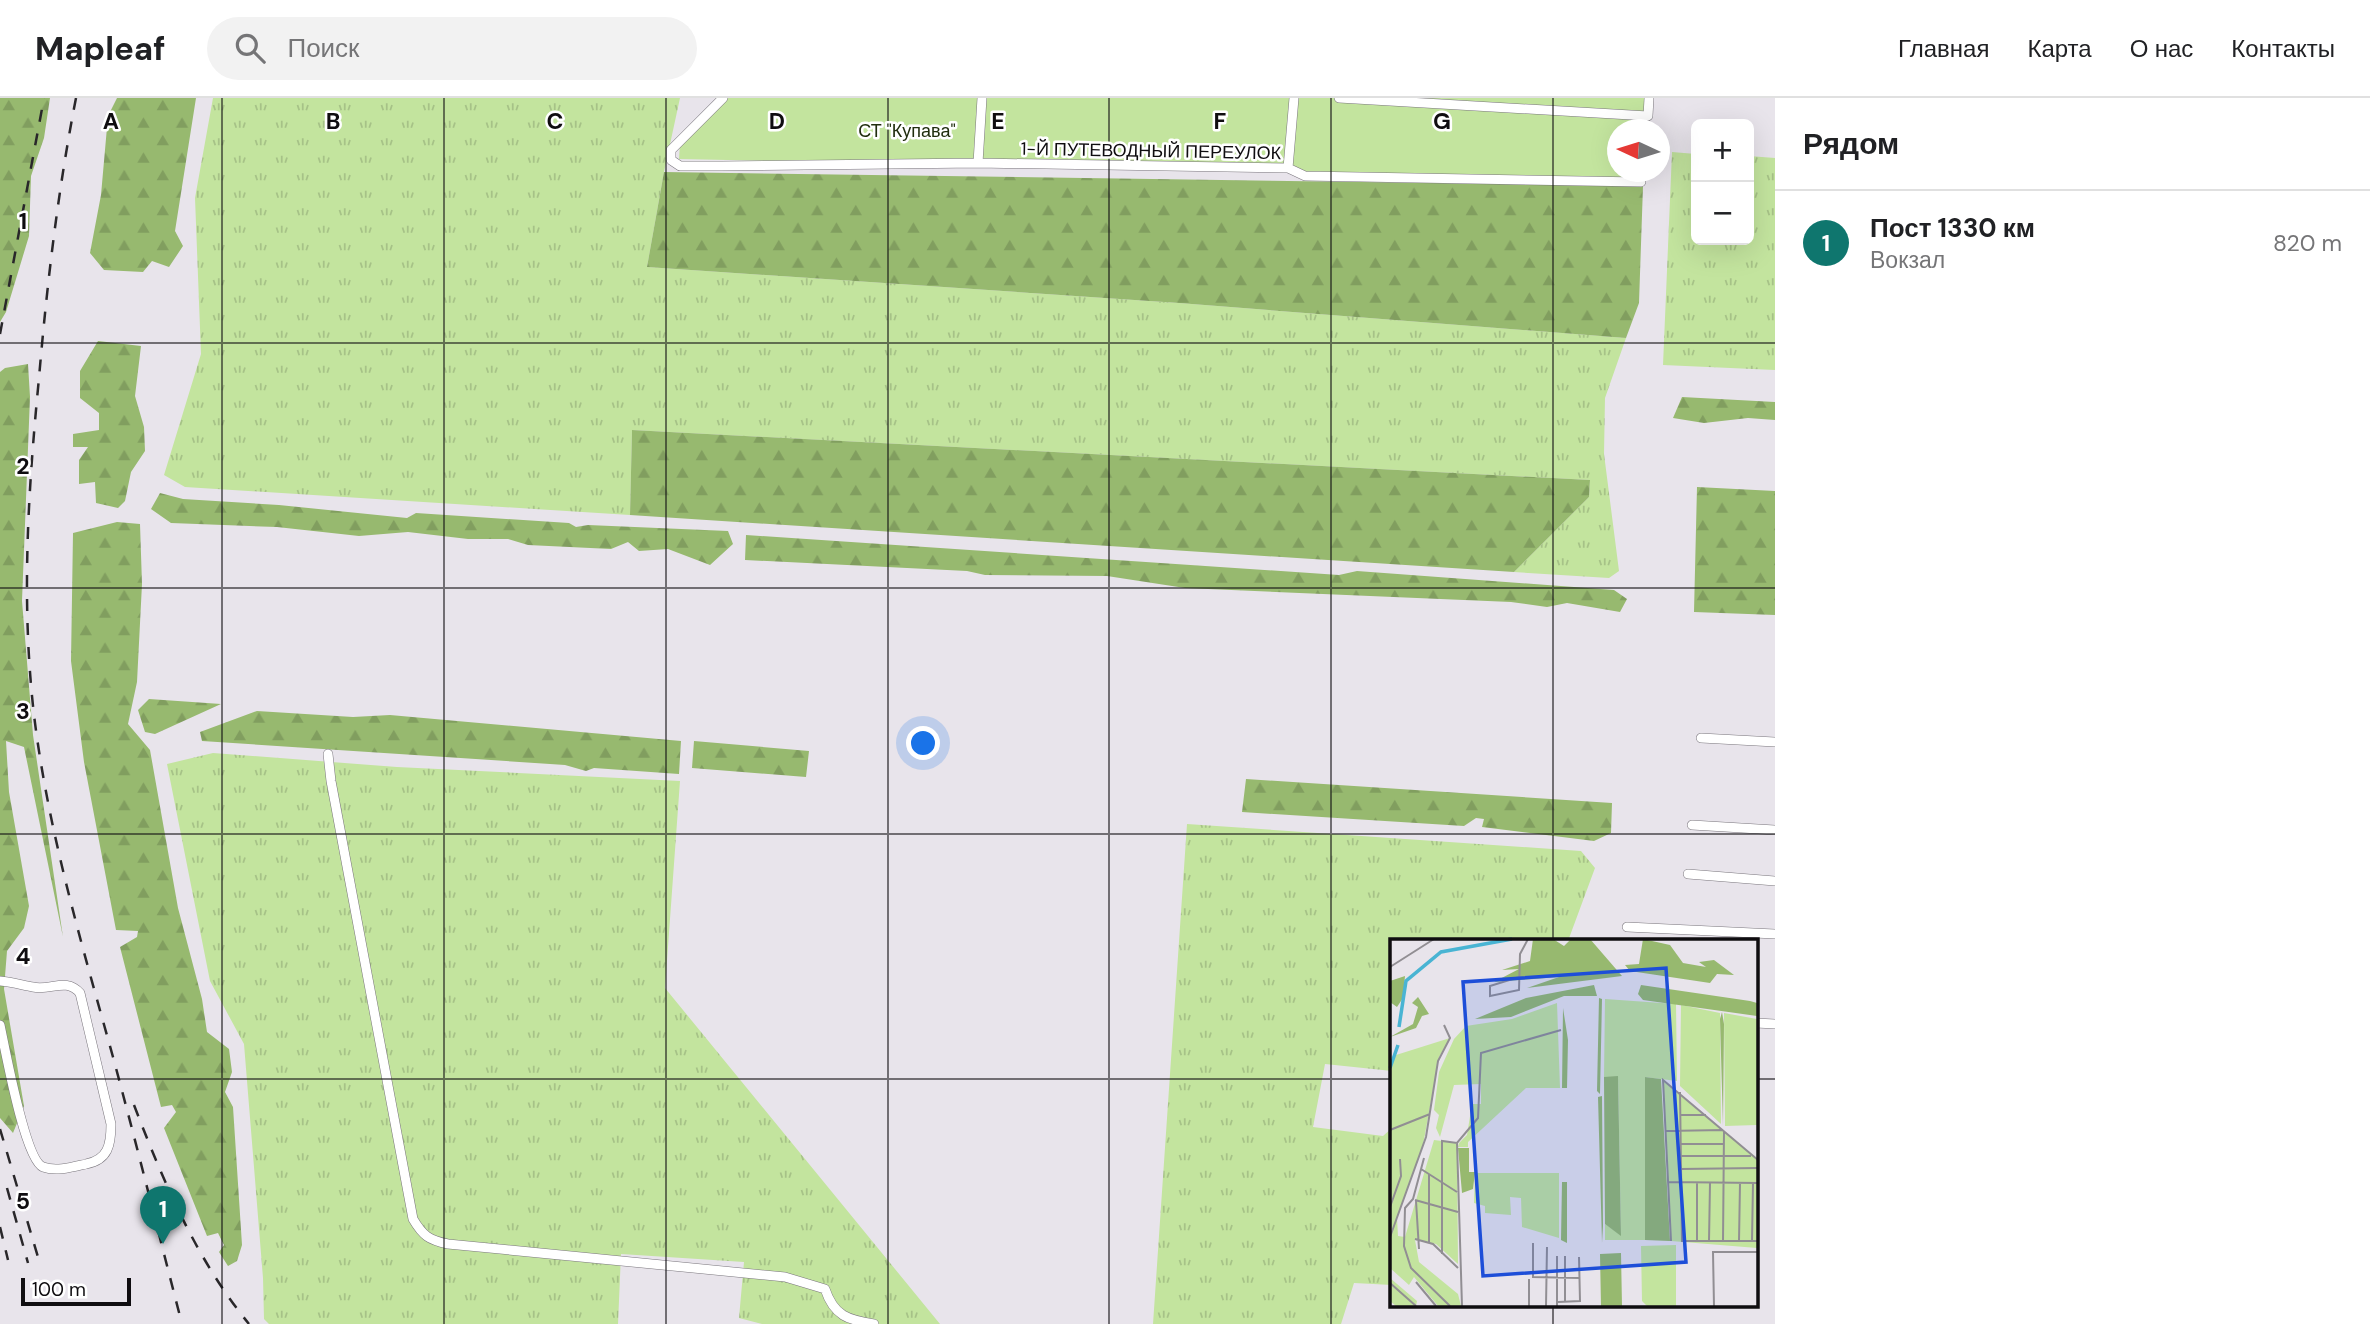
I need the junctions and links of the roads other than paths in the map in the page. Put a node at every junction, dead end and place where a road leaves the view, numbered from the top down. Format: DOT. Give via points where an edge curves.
graph roads {
  1 [pos="723,98"];
  2 [pos="982,98"];
  3 [pos="1294,98"];
  4 [pos="1339,98"];
  5 [pos="1649,98"];
  6 [pos="978,163"];
  7 [pos="1288,168"];
  8 [pos="1607,181"];
  9 [pos="1701,738"];
  10 [pos="1775,742"];
  11 [pos="328,754"];
  12 [pos="1692,825"];
  13 [pos="1775,830"];
  14 [pos="1688,874"];
  15 [pos="1775,881"];
  16 [pos="1627,927"];
  17 [pos="1775,934"];
  18 [pos="0,981"];
  19 [pos="0,1025"];
  20 [pos="874,1324"];
  1 -- 6 [label="street, 1-Й ПУТЕВОДНЫЙ ПЕРЕУЛОК" via="671,150 671,160 680,166"];
  2 -- 6 [label="street"];
  3 -- 7 [label="street"];
  4 -- 5 [label="street" via="1648,116"];
  6 -- 7 [label="street, 1-Й ПУТЕВОДНЫЙ ПЕРЕУЛОК"];
  7 -- 8 [label="street, 1-Й ПУТЕВОДНЫЙ ПЕРЕУЛОК" via="1305,176"];
  9 -- 10 [label="street"];
  11 -- 20 [label="street" via="414,1219 423,1235 448,1244 785,1277 825,1289 830,1304 849,1320"];
  12 -- 13 [label="street"];
  14 -- 15 [label="street"];
  16 -- 17 [label="street"];
  18 -- 19 [label="street" via="45,989 61,984 80,993 111,1124 107,1153 95,1162 61,1170 42,1167 34,1160"];
}
